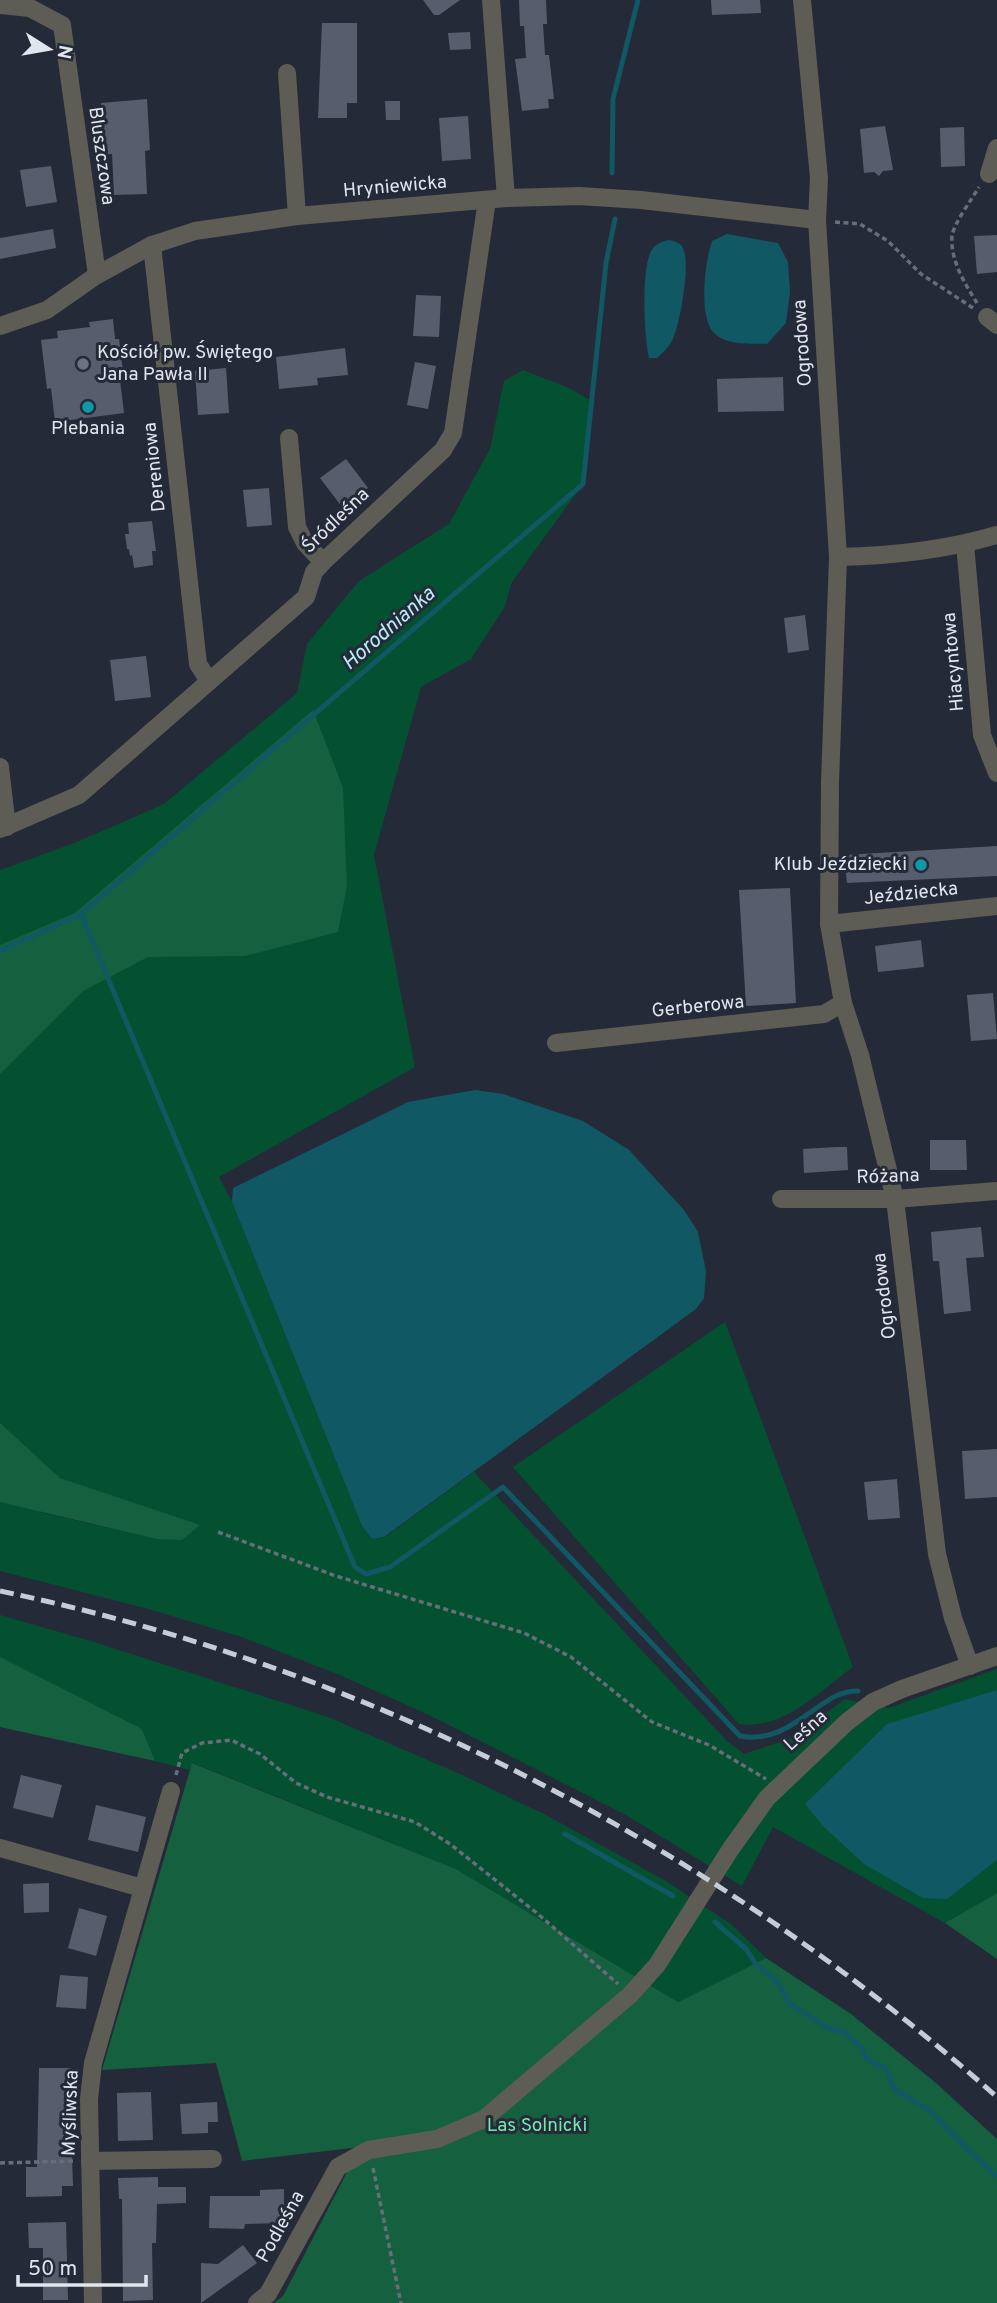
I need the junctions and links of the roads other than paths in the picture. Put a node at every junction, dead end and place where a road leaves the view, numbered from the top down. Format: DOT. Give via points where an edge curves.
graph roads {
  1 [pos="803,0"];
  2 [pos="491,1"];
  3 [pos="0,5"];
  4 [pos="287,73"];
  5 [pos="997,148"];
  6 [pos="989,174"];
  7 [pos="506,198"];
  8 [pos="487,200"];
  9 [pos="297,216"];
  10 [pos="817,220"];
  11 [pos="152,245"];
  12 [pos="97,275"];
  13 [pos="0,326"];
  14 [pos="289,438"];
  15 [pos="997,535"];
  16 [pos="965,544"];
  17 [pos="838,557"];
  18 [pos="323,562"];
  19 [pos="209,681"];
  20 [pos="0,767"];
  21 [pos="997,773"];
  22 [pos="3,828"];
  23 [pos="997,906"];
  24 [pos="829,924"];
  25 [pos="843,1003"];
  26 [pos="556,1044"];
  27 [pos="997,1191"];
  28 [pos="781,1199"];
  29 [pos="895,1199"];
  30 [pos="997,1656"];
  31 [pos="970,1666"];
  32 [pos="171,1790"];
  33 [pos="0,1848"];
  34 [pos="142,1888"];
  35 [pos="213,2159"];
  36 [pos="90,2161"];
  37 [pos="338,2167"];
  38 [pos="93,2303"];
  39 [pos="257,2303"];
  1 -- 10 [label="street, Ogrodowa" via="819,178"];
  2 -- 7 [label="street"];
  3 -- 12 [label="street, Bluszczowa" via="30,8 62,25"];
  4 -- 9 [label="street"];
  5 -- 6 [label="street"];
  7 -- 8 [label="street, Hryniewicka"];
  7 -- 10 [label="street, Hryniewicka" via="640,200"];
  8 -- 9 [label="street, Hryniewicka"];
  8 -- 18 [label="street, Śródleśna" via="453,433 443,450"];
  9 -- 11 [label="street, Hryniewicka" via="195,231"];
  10 -- 17 [label="street, Ogrodowa"];
  11 -- 12 [label="street, Hryniewicka"];
  11 -- 19 [label="street, Dereniowa" via="198,664"];
  12 -- 13 [label="street, Hryniewicka" via="47,310"];
  14 -- 18 [label="street" via="298,527 305,543"];
  15 -- 16 [label="street"];
  16 -- 17 [label="street" via="874,557"];
  16 -- 21 [label="street, Hiacyntowa" via="982,735"];
  17 -- 24 [label="street, Ogrodowa"];
  18 -- 19 [label="street, Śródleśna" via="314,572 306,597"];
  19 -- 22 [label="street, Śródleśna" via="79,795"];
  20 -- 22 [label="street"];
  23 -- 24 [label="street, Jeździecka"];
  24 -- 25 [label="street, Ogrodowa"];
  25 -- 26 [label="street, Gerberowa" via="824,1014"];
  25 -- 29 [label="street, Ogrodowa"];
  27 -- 29 [label="street, Różana"];
  28 -- 29 [label="street, Różana"];
  29 -- 31 [label="street, Ogrodowa" via="937,1554"];
  30 -- 31 [label="street, Leśna"];
  31 -- 37 [label="street, Leśna" via="873,1702 778,1785 730,1850 657,1965 630,1995 484,2119 437,2139 369,2150"];
  32 -- 34 [label="street, Myśliwska"];
  33 -- 34 [label="street"];
  34 -- 36 [label="street, Myśliwska" via="93,2063"];
  35 -- 36 [label="street"];
  36 -- 38 [label="street, Myśliwska"];
  37 -- 39 [label="street, Podleśna" via="268,2294"];
}
